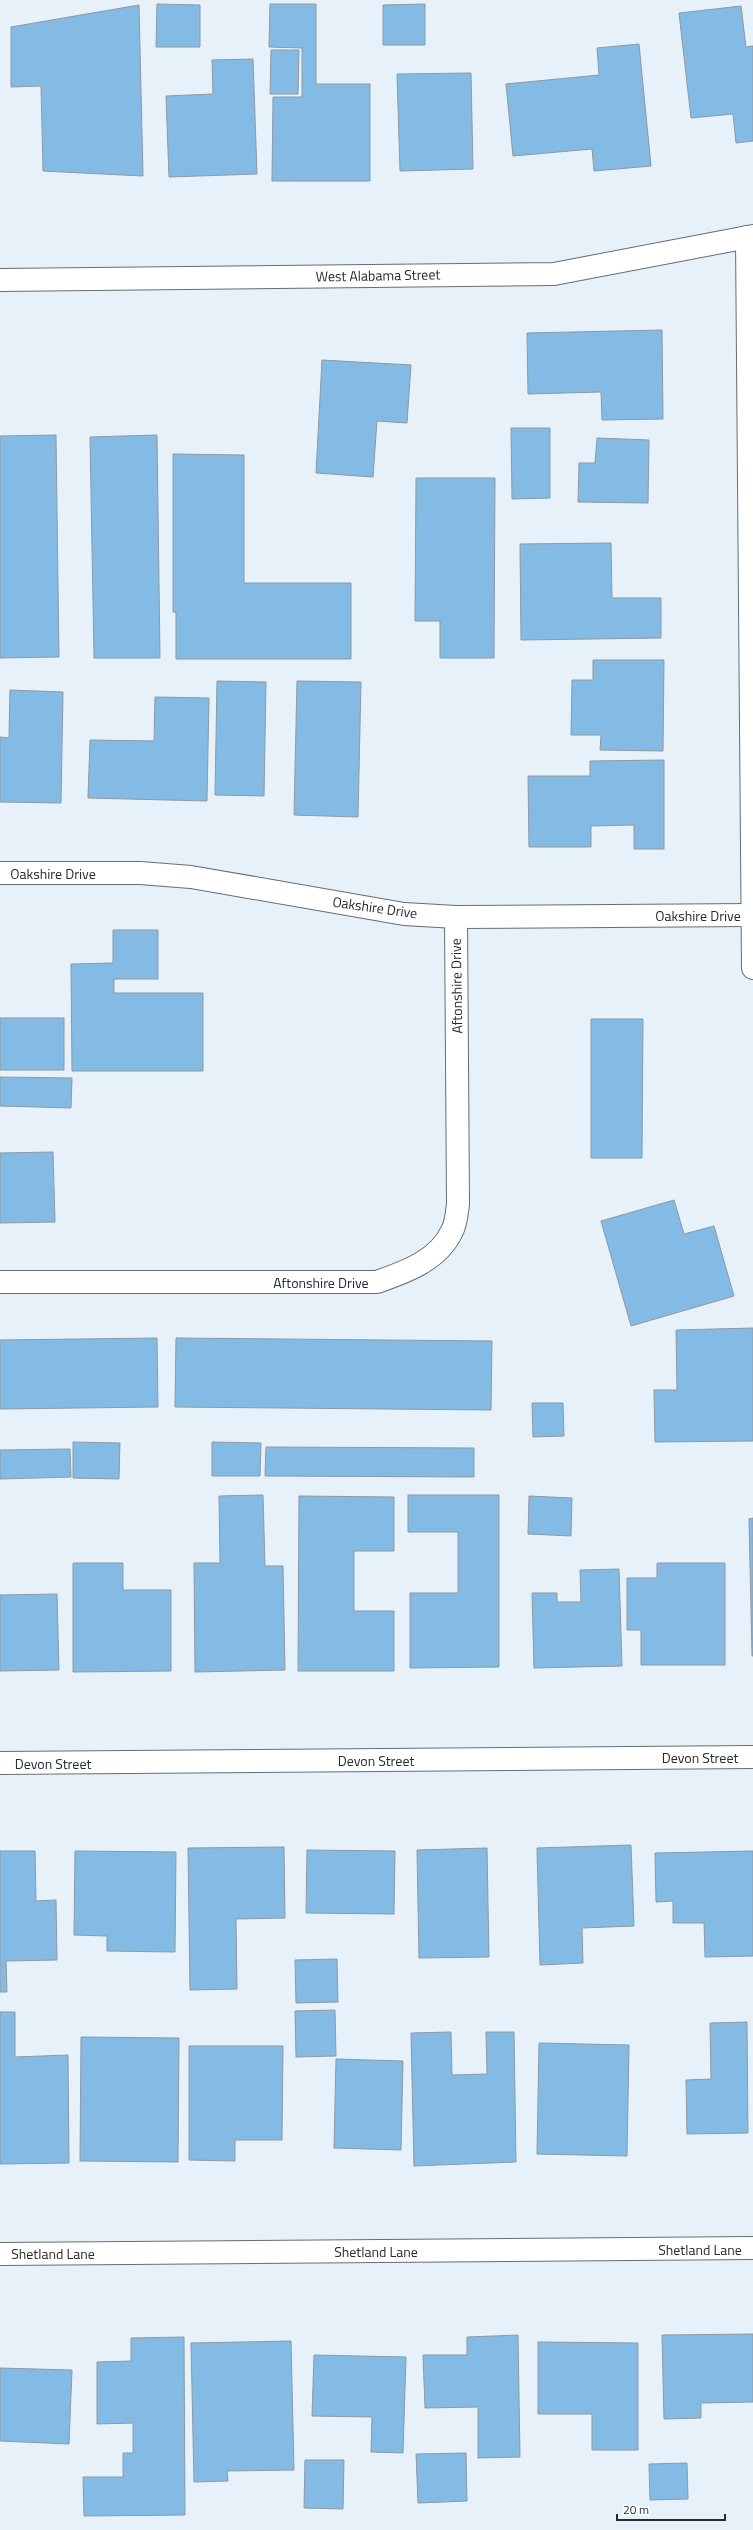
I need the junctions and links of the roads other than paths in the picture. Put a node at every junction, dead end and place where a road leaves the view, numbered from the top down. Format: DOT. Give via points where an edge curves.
graph roads {
  1 [pos="750,237"];
  2 [pos="0,280"];
  3 [pos="0,873"];
  4 [pos="751,915"];
  5 [pos="456,917"];
  6 [pos="753,968"];
  7 [pos="0,1282"];
  8 [pos="753,1757"];
  9 [pos="0,1763"];
  10 [pos="753,2248"];
  11 [pos="0,2254"];
  1 -- 2 [label="street, West Alabama Street" via="554,274"];
  1 -- 4 [label="street"];
  3 -- 5 [label="street, Oakshire Drive" via="140,873 190,877 404,914"];
  4 -- 5 [label="street, Oakshire Drive"];
  4 -- 6 [label="street"];
  5 -- 7 [label="street, Aftonshire Drive" via="458,1204 453,1231 438,1252 411,1270 377,1282"];
  8 -- 9 [label="street, Devon Street"];
  10 -- 11 [label="street, Shetland Lane"];
}
